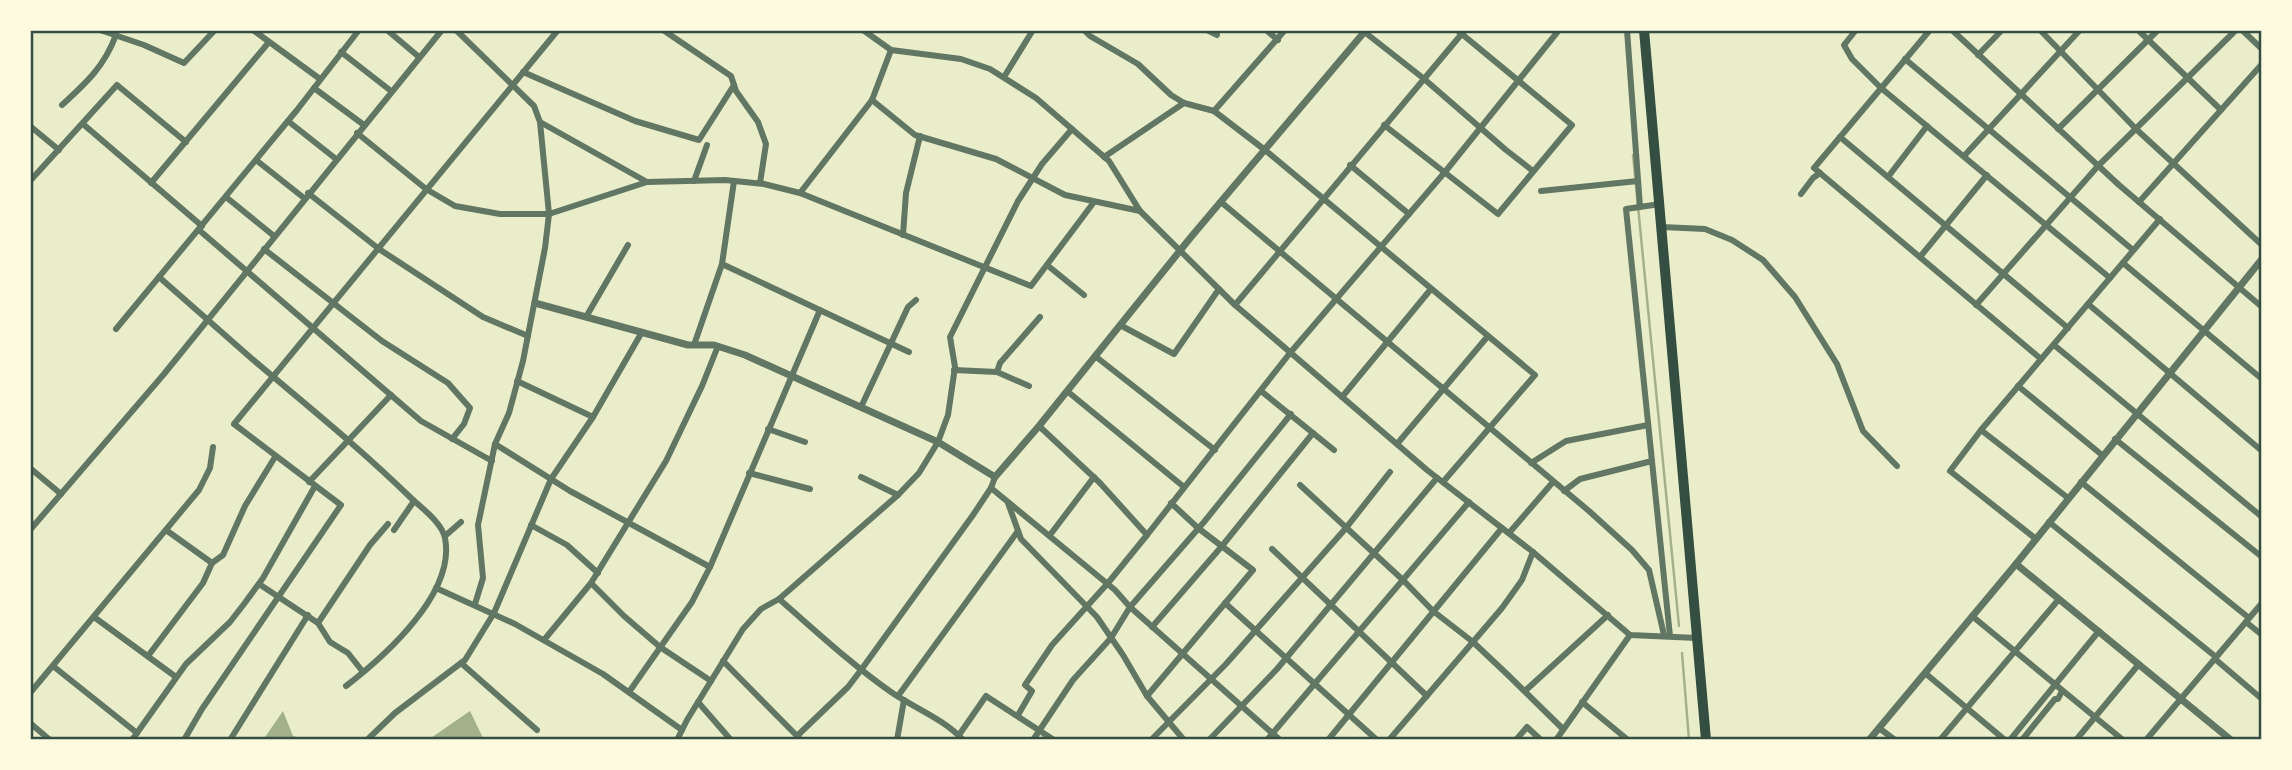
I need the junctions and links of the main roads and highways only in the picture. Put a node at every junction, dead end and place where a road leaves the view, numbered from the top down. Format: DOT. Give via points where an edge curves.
graph roads {
  1 [pos="1644,30"];
  2 [pos="1706,740"];
  1 -- 2 [label="highway"];
}
